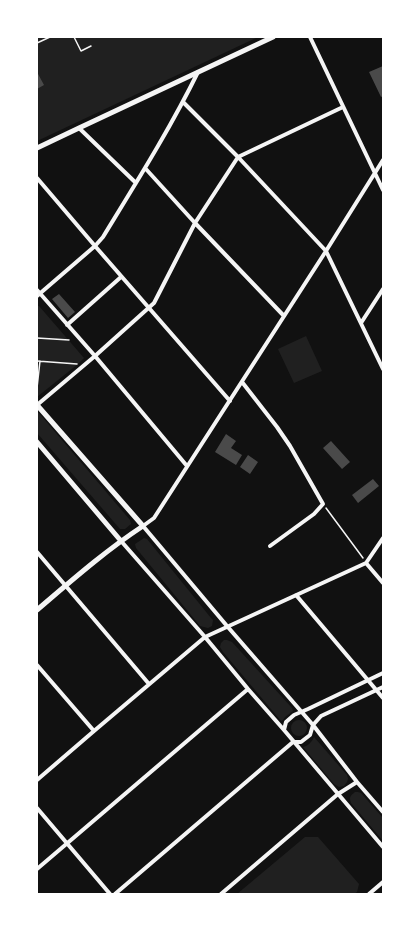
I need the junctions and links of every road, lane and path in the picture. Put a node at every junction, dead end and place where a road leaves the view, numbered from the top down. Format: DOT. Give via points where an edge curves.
graph roads {
  1 [pos="50,37"];
  2 [pos="74,37"];
  3 [pos="273,37"];
  4 [pos="310,37"];
  5 [pos="37,43"];
  6 [pos="91,46"];
  7 [pos="198,72"];
  8 [pos="183,102"];
  9 [pos="343,107"];
  10 [pos="79,128"];
  11 [pos="37,148"];
  12 [pos="238,157"];
  13 [pos="383,160"];
  14 [pos="145,168"];
  15 [pos="375,173"];
  16 [pos="37,178"];
  17 [pos="136,183"];
  18 [pos="383,190"];
  19 [pos="195,223"];
  20 [pos="94,246"];
  21 [pos="326,251"];
  22 [pos="121,277"];
  23 [pos="383,289"];
  24 [pos="38,293"];
  25 [pos="148,308"];
  26 [pos="284,316"];
  27 [pos="361,323"];
  28 [pos="68,325"];
  29 [pos="37,338"];
  30 [pos="68,340"];
  31 [pos="95,356"];
  32 [pos="38,361"];
  33 [pos="78,364"];
  34 [pos="383,369"];
  35 [pos="242,382"];
  36 [pos="37,388"];
  37 [pos="230,401"];
  38 [pos="37,405"];
  39 [pos="37,442"];
  40 [pos="187,466"];
  41 [pos="323,504"];
  42 [pos="143,526"];
  43 [pos="383,538"];
  44 [pos="122,540"];
  45 [pos="270,546"];
  46 [pos="37,552"];
  47 [pos="366,563"];
  48 [pos="383,583"];
  49 [pos="66,585"];
  50 [pos="296,595"];
  51 [pos="37,610"];
  52 [pos="227,626"];
  53 [pos="205,637"];
  54 [pos="37,665"];
  55 [pos="383,673"];
  56 [pos="368,680"];
  57 [pos="149,684"];
  58 [pos="383,687"];
  59 [pos="248,689"];
  60 [pos="376,690"];
  61 [pos="383,698"];
  62 [pos="302,712"];
  63 [pos="313,725"];
  64 [pos="94,730"];
  65 [pos="284,730"];
  66 [pos="293,742"];
  67 [pos="37,780"];
  68 [pos="357,782"];
  69 [pos="338,794"];
  70 [pos="37,808"];
  71 [pos="383,812"];
  72 [pos="67,844"];
  73 [pos="383,847"];
  74 [pos="37,869"];
  75 [pos="383,882"];
  76 [pos="110,894"];
  77 [pos="115,894"];
  78 [pos="221,894"];
  79 [pos="369,894"];
  1 -- 5 [label="path"];
  2 -- 6 [label="path" via="81,51"];
  3 -- 7 [label="street"];
  4 -- 9 [label="street"];
  7 -- 8 [label="street"];
  7 -- 10 [label="street"];
  8 -- 12 [label="street"];
  8 -- 14 [label="street"];
  9 -- 12 [label="street"];
  9 -- 15 [label="street"];
  10 -- 11 [label="street"];
  10 -- 17 [label="street"];
  12 -- 19 [label="street"];
  12 -- 21 [label="street"];
  13 -- 15 [label="street"];
  14 -- 17 [label="street"];
  14 -- 19 [label="street"];
  15 -- 18 [label="street"];
  15 -- 21 [label="street"];
  16 -- 20 [label="street"];
  17 -- 20 [label="street" via="104,237"];
  19 -- 25 [label="street" via="154,303"];
  19 -- 26 [label="street"];
  20 -- 22 [label="street"];
  20 -- 24 [label="street"];
  21 -- 26 [label="street"];
  21 -- 27 [label="street"];
  22 -- 25 [label="street"];
  22 -- 28 [label="street"];
  23 -- 27 [label="street"];
  24 -- 28 [label="street"];
  25 -- 31 [label="street"];
  25 -- 37 [label="street"];
  26 -- 35 [label="street"];
  27 -- 34 [label="street"];
  28 -- 31 [label="street"];
  29 -- 30 [label="path"];
  31 -- 38 [label="street"];
  31 -- 40 [label="street"];
  32 -- 33 [label="path"];
  32 -- 36 [label="path"];
  35 -- 37 [label="street"];
  35 -- 41 [label="street" via="290,446"];
  37 -- 40 [label="street"];
  38 -- 42 [label="street"];
  39 -- 44 [label="street"];
  40 -- 42 [label="street" via="154,518"];
  41 -- 45 [label="street" via="314,514"];
  41 -- 47 [label="path"];
  42 -- 44 [label="street"];
  42 -- 52 [label="street"];
  43 -- 47 [label="street"];
  44 -- 49 [label="street"];
  44 -- 53 [label="street"];
  46 -- 49 [label="street"];
  47 -- 48 [label="street"];
  47 -- 50 [label="street"];
  49 -- 51 [label="street"];
  49 -- 57 [label="street"];
  50 -- 52 [label="street"];
  50 -- 56 [label="street"];
  52 -- 53 [label="street"];
  52 -- 62 [label="street"];
  53 -- 57 [label="street"];
  53 -- 59 [label="street"];
  54 -- 64 [label="street"];
  55 -- 56 [label="street"];
  56 -- 60 [label="street"];
  56 -- 62 [label="street"];
  57 -- 64 [label="street"];
  58 -- 60 [label="street"];
  59 -- 65 [label="street"];
  59 -- 72 [label="street"];
  60 -- 61 [label="street"];
  60 -- 63 [label="street" via="321,716"];
  62 -- 63 [label="street"];
  62 -- 65 [label="street" via="286,722"];
  63 -- 66 [label="street" via="310,735 301,742"];
  63 -- 68 [label="street"];
  64 -- 67 [label="street"];
  65 -- 66 [label="street"];
  66 -- 69 [label="street"];
  66 -- 77 [label="street"];
  68 -- 69 [label="street"];
  68 -- 71 [label="street"];
  69 -- 73 [label="street"];
  69 -- 78 [label="street"];
  70 -- 72 [label="street"];
  72 -- 74 [label="street"];
  72 -- 76 [label="street"];
  75 -- 79 [label="street"];
}
